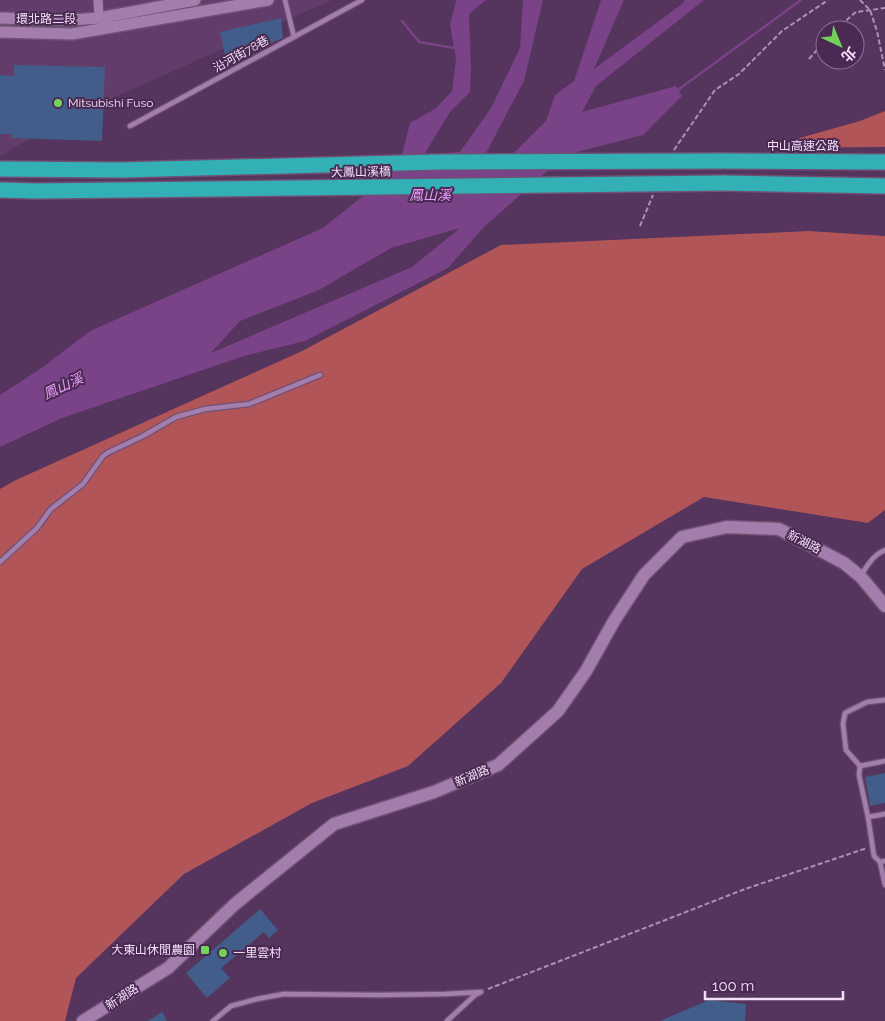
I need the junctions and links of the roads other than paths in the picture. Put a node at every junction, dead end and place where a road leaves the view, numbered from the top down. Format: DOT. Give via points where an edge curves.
graph roads {
  1 [pos="98,0"];
  2 [pos="195,0"];
  3 [pos="268,0"];
  4 [pos="285,0"];
  5 [pos="362,0"];
  6 [pos="0,18"];
  7 [pos="99,18"];
  8 [pos="0,32"];
  9 [pos="294,36"];
  10 [pos="130,126"];
  11 [pos="720,161"];
  12 [pos="885,162"];
  13 [pos="0,169"];
  14 [pos="885,186"];
  15 [pos="0,190"];
  16 [pos="320,375"];
  17 [pos="885,550"];
  18 [pos="0,562"];
  19 [pos="861,577"];
  20 [pos="885,606"];
  21 [pos="885,700"];
  22 [pos="885,761"];
  23 [pos="860,766"];
  24 [pos="885,814"];
  25 [pos="868,817"];
  26 [pos="882,862"];
  27 [pos="885,885"];
  28 [pos="83,1021"];
  29 [pos="213,1021"];
  30 [pos="447,1021"];
  1 -- 7 [label="street"];
  2 -- 7 [label="street, 環北路二段"];
  3 -- 8 [label="street, 環北路二段" via="72,34"];
  4 -- 9 [label="lane"];
  5 -- 9 [label="lane, 沿河街78巷"];
  6 -- 7 [label="street, 環北路二段"];
  9 -- 10 [label="lane, 沿河街78巷"];
  11 -- 12 [label="highway, 中山高速公路"];
  11 -- 13 [label="highway, 大鳳山溪橋, bridge"];
  14 -- 15 [label="highway, 大鳳山溪橋, bridge" via="723,183"];
  16 -- 18 [label="lane" via="249,404 205,409 176,417 109,452 83,484 51,509 37,528"];
  17 -- 19 [label="lane" via="869,562"];
  19 -- 20 [label="main road, 新湖路"];
  19 -- 28 [label="main road, 新湖路" via="844,563 779,529 727,526 682,537 644,575 558,711 498,765 434,792 334,824 235,904 168,968"];
  21 -- 23 [label="lane" via="867,702 845,713 846,750"];
  22 -- 23 [label="lane"];
  23 -- 25 [label="lane"];
  24 -- 25 [label="lane"];
  25 -- 26 [label="lane" via="874,856"];
  26 -- 27 [label="lane"];
  29 -- 30 [label="lane" via="231,1006 284,994 481,992"];
}
